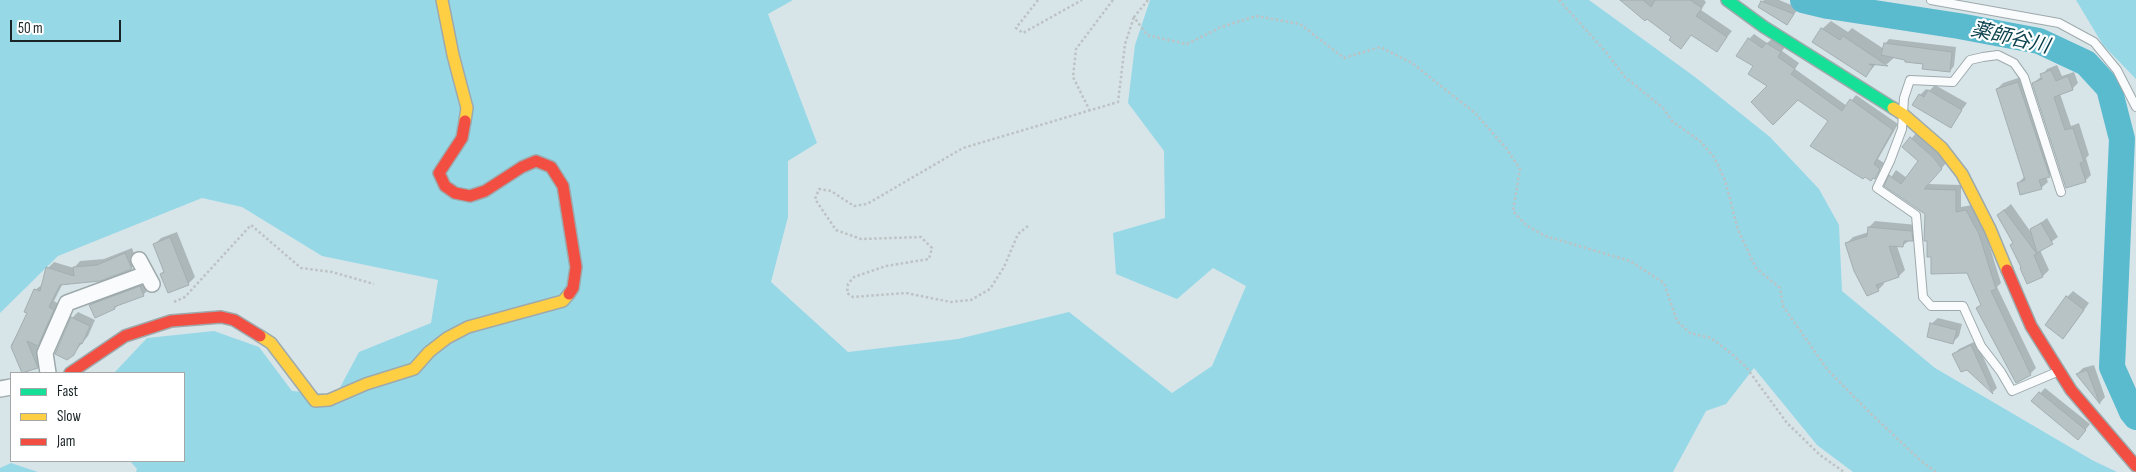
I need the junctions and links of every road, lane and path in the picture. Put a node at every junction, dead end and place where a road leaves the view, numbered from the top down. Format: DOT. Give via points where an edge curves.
graph roads {
  1 [pos="442,0"];
  2 [pos="1038,0"];
  3 [pos="1082,0"];
  4 [pos="1112,0"];
  5 [pos="1148,0"];
  6 [pos="1559,0"];
  7 [pos="1727,0"];
  8 [pos="1931,0"];
  9 [pos="1134,17"];
  10 [pos="2136,107"];
  11 [pos="1090,111"];
  12 [pos="1904,115"];
  13 [pos="2061,192"];
  14 [pos="1028,226"];
  15 [pos="139,260"];
  16 [pos="374,284"];
  17 [pos="169,304"];
  18 [pos="2059,371"];
  19 [pos="48,372"];
  20 [pos="71,372"];
  21 [pos="2136,466"];
  22 [pos="1844,472"];
  23 [pos="1936,472"];
  1 -- 20 [label="street" via="468,108 462,138 439,173 445,186 455,193 470,196 485,191 536,161 551,168 563,186 576,268 573,288 563,301 468,327 429,352 414,369 329,400 315,401 270,343 234,320 221,317 170,321 125,336"];
  2 -- 3 [label="path" via="1016,28 1023,34"];
  4 -- 11 [label="path" via="1076,49 1073,77"];
  5 -- 9 [label="path"];
  6 -- 23 [label="path" via="1625,77 1662,108 1673,122 1700,141 1714,157 1725,180 1738,230 1756,268 1780,288 1784,306 1827,369"];
  7 -- 12 [label="street"];
  8 -- 10 [label="lane" via="2059,23 2094,42 2117,70"];
  9 -- 11 [label="path" via="1125,44 1118,102"];
  9 -- 22 [label="path" via="1147,35 1187,44 1221,27 1256,16 1300,24 1344,58 1380,47 1412,63 1475,113 1506,148 1520,169 1513,211 1526,225 1546,236 1630,261 1664,282 1677,321 1690,333 1711,338 1732,354 1746,367 1787,423 1820,455"];
  11 -- 14 [label="path" via="963,148 867,204 854,206 831,191 819,189 816,199 836,230 861,239 921,237 932,248 929,259 886,266 854,277 848,284 847,293 853,297 906,293 951,302 971,300 990,289 1018,234"];
  12 -- 13 [label="lane" via="1904,98 1910,80 1953,82 1970,60 1998,55 2014,63 2024,77"];
  12 -- 18 [label="street" via="1942,148 1962,174 1990,229 2031,326"];
  12 -- 18 [label="lane" via="1902,129 1877,188 1916,215 1923,298 1931,306 1964,306 1981,346 2012,391"];
  15 -- 19 [label="street" via="149,279 72,295 45,353"];
  16 -- 17 [label="path" via="332,272 302,268 251,225 185,297"];
  18 -- 21 [label="street" via="2071,390"];
}
